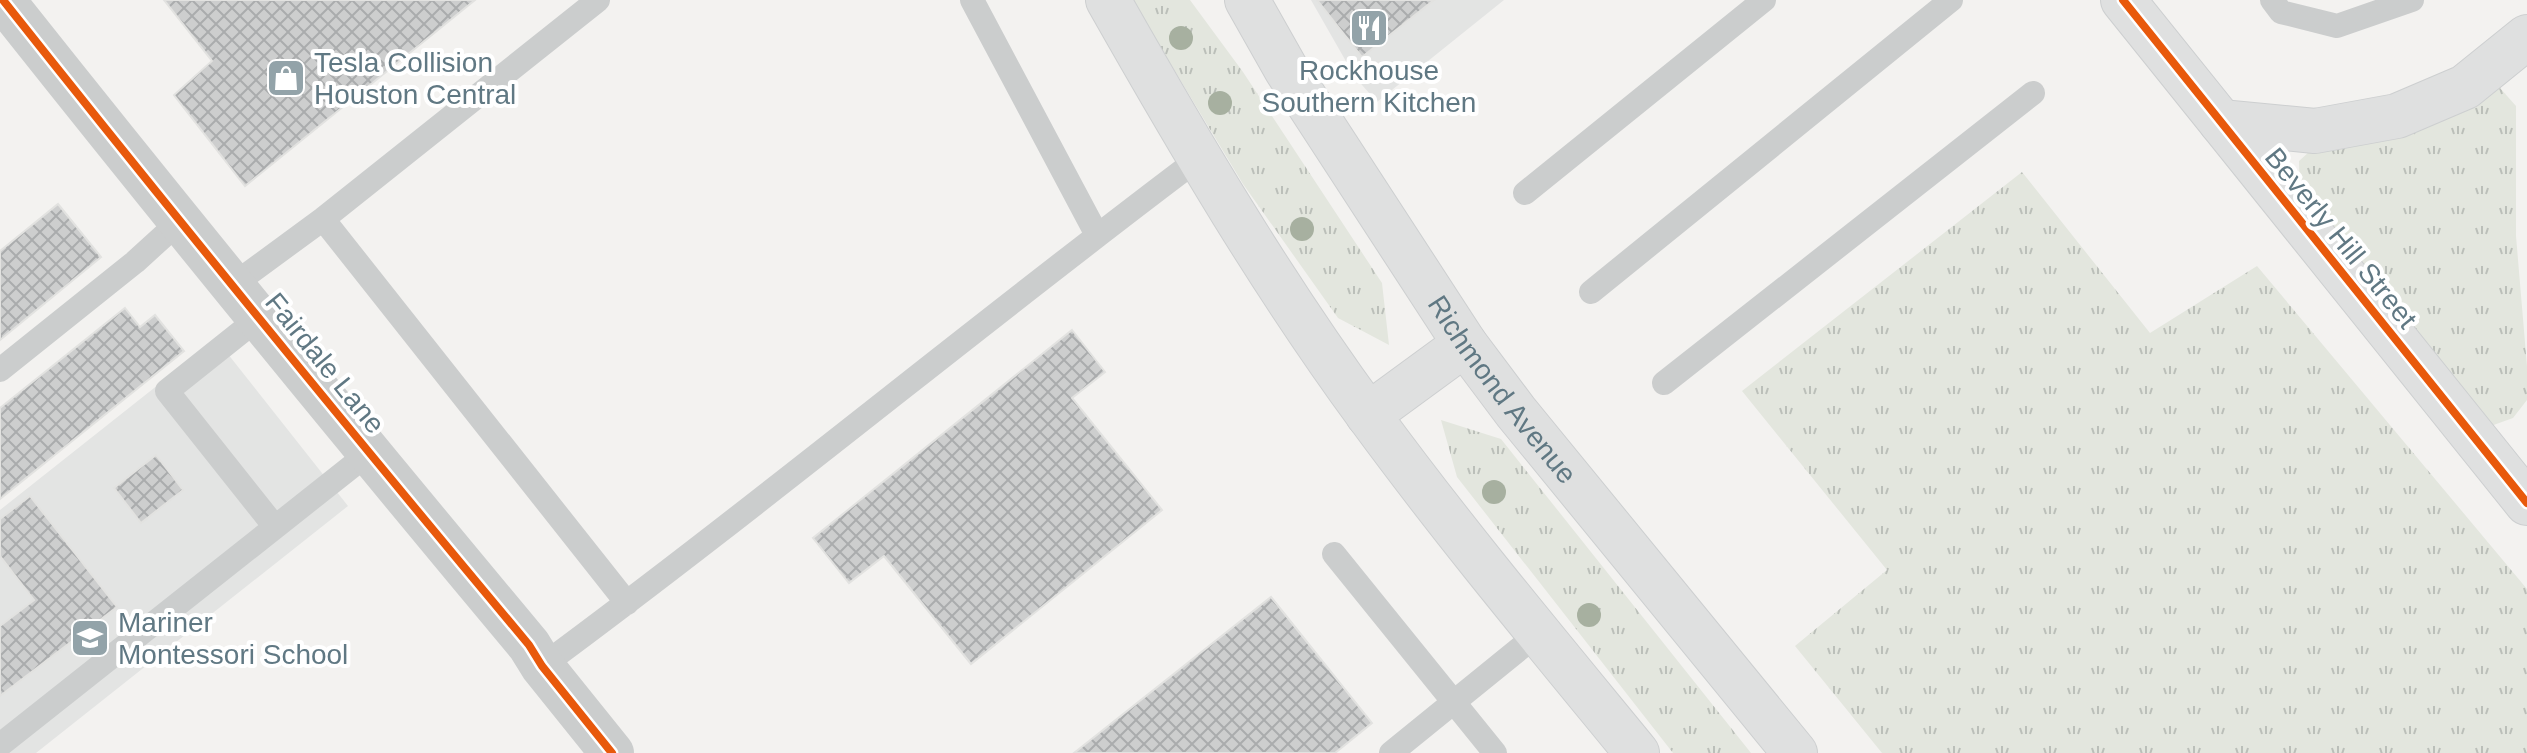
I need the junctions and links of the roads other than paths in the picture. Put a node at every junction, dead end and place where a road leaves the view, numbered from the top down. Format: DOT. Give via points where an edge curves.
graph roads {
  1 [pos="3,0"];
  2 [pos="598,0"];
  3 [pos="972,0"];
  4 [pos="1108,0"];
  5 [pos="1247,0"];
  6 [pos="1764,0"];
  7 [pos="1951,0"];
  8 [pos="2123,0"];
  9 [pos="2272,0"];
  10 [pos="2412,0"];
  11 [pos="2527,37"];
  12 [pos="2033,93"];
  13 [pos="2221,122"];
  14 [pos="1198,159"];
  15 [pos="1525,193"];
  16 [pos="323,219"];
  17 [pos="179,222"];
  18 [pos="1097,235"];
  19 [pos="1591,292"];
  20 [pos="247,301"];
  21 [pos="1465,344"];
  22 [pos="0,370"];
  23 [pos="1664,383"];
  24 [pos="1368,415"];
  25 [pos="370,452"];
  26 [pos="2527,503"];
  27 [pos="275,527"];
  28 [pos="1334,554"];
  29 [pos="627,603"];
  30 [pos="1539,633"];
  31 [pos="542,666"];
  32 [pos="1454,702"];
  33 [pos="0,745"];
  34 [pos="1622,748"];
  35 [pos="612,753"];
  36 [pos="1391,753"];
  37 [pos="1495,753"];
  38 [pos="1795,753"];
  1 -- 17 [label="street, Fairdale Lane"];
  2 -- 16 [label="lane"];
  3 -- 18 [label="lane"];
  4 -- 14 [label="main road"];
  5 -- 21 [label="main road, Richmond Avenue"];
  6 -- 15 [label="lane"];
  7 -- 19 [label="lane"];
  8 -- 13 [label="main road, Beverly Hill Street"];
  9 -- 10 [label="lane" via="2281,12 2337,26"];
  11 -- 13 [label="main road" via="2465,87 2397,116 2315,131"];
  12 -- 23 [label="lane"];
  13 -- 26 [label="main road, Beverly Hill Street"];
  14 -- 18 [label="lane"];
  14 -- 24 [label="main road"];
  16 -- 20 [label="lane"];
  16 -- 29 [label="lane"];
  17 -- 20 [label="street, Fairdale Lane"];
  17 -- 22 [label="lane"];
  18 -- 29 [label="lane"];
  20 -- 25 [label="street, Fairdale Lane"];
  20 -- 27 [label="lane" via="167,391"];
  21 -- 24 [label="main road"];
  21 -- 38 [label="main road, Richmond Avenue"];
  24 -- 30 [label="main road"];
  25 -- 27 [label="lane"];
  25 -- 31 [label="street, Fairdale Lane"];
  27 -- 33 [label="lane"];
  28 -- 32 [label="lane"];
  29 -- 31 [label="lane"];
  30 -- 32 [label="lane"];
  30 -- 34 [label="main road"];
  31 -- 35 [label="street, Fairdale Lane"];
  32 -- 36 [label="lane"];
  32 -- 37 [label="lane"];
}
